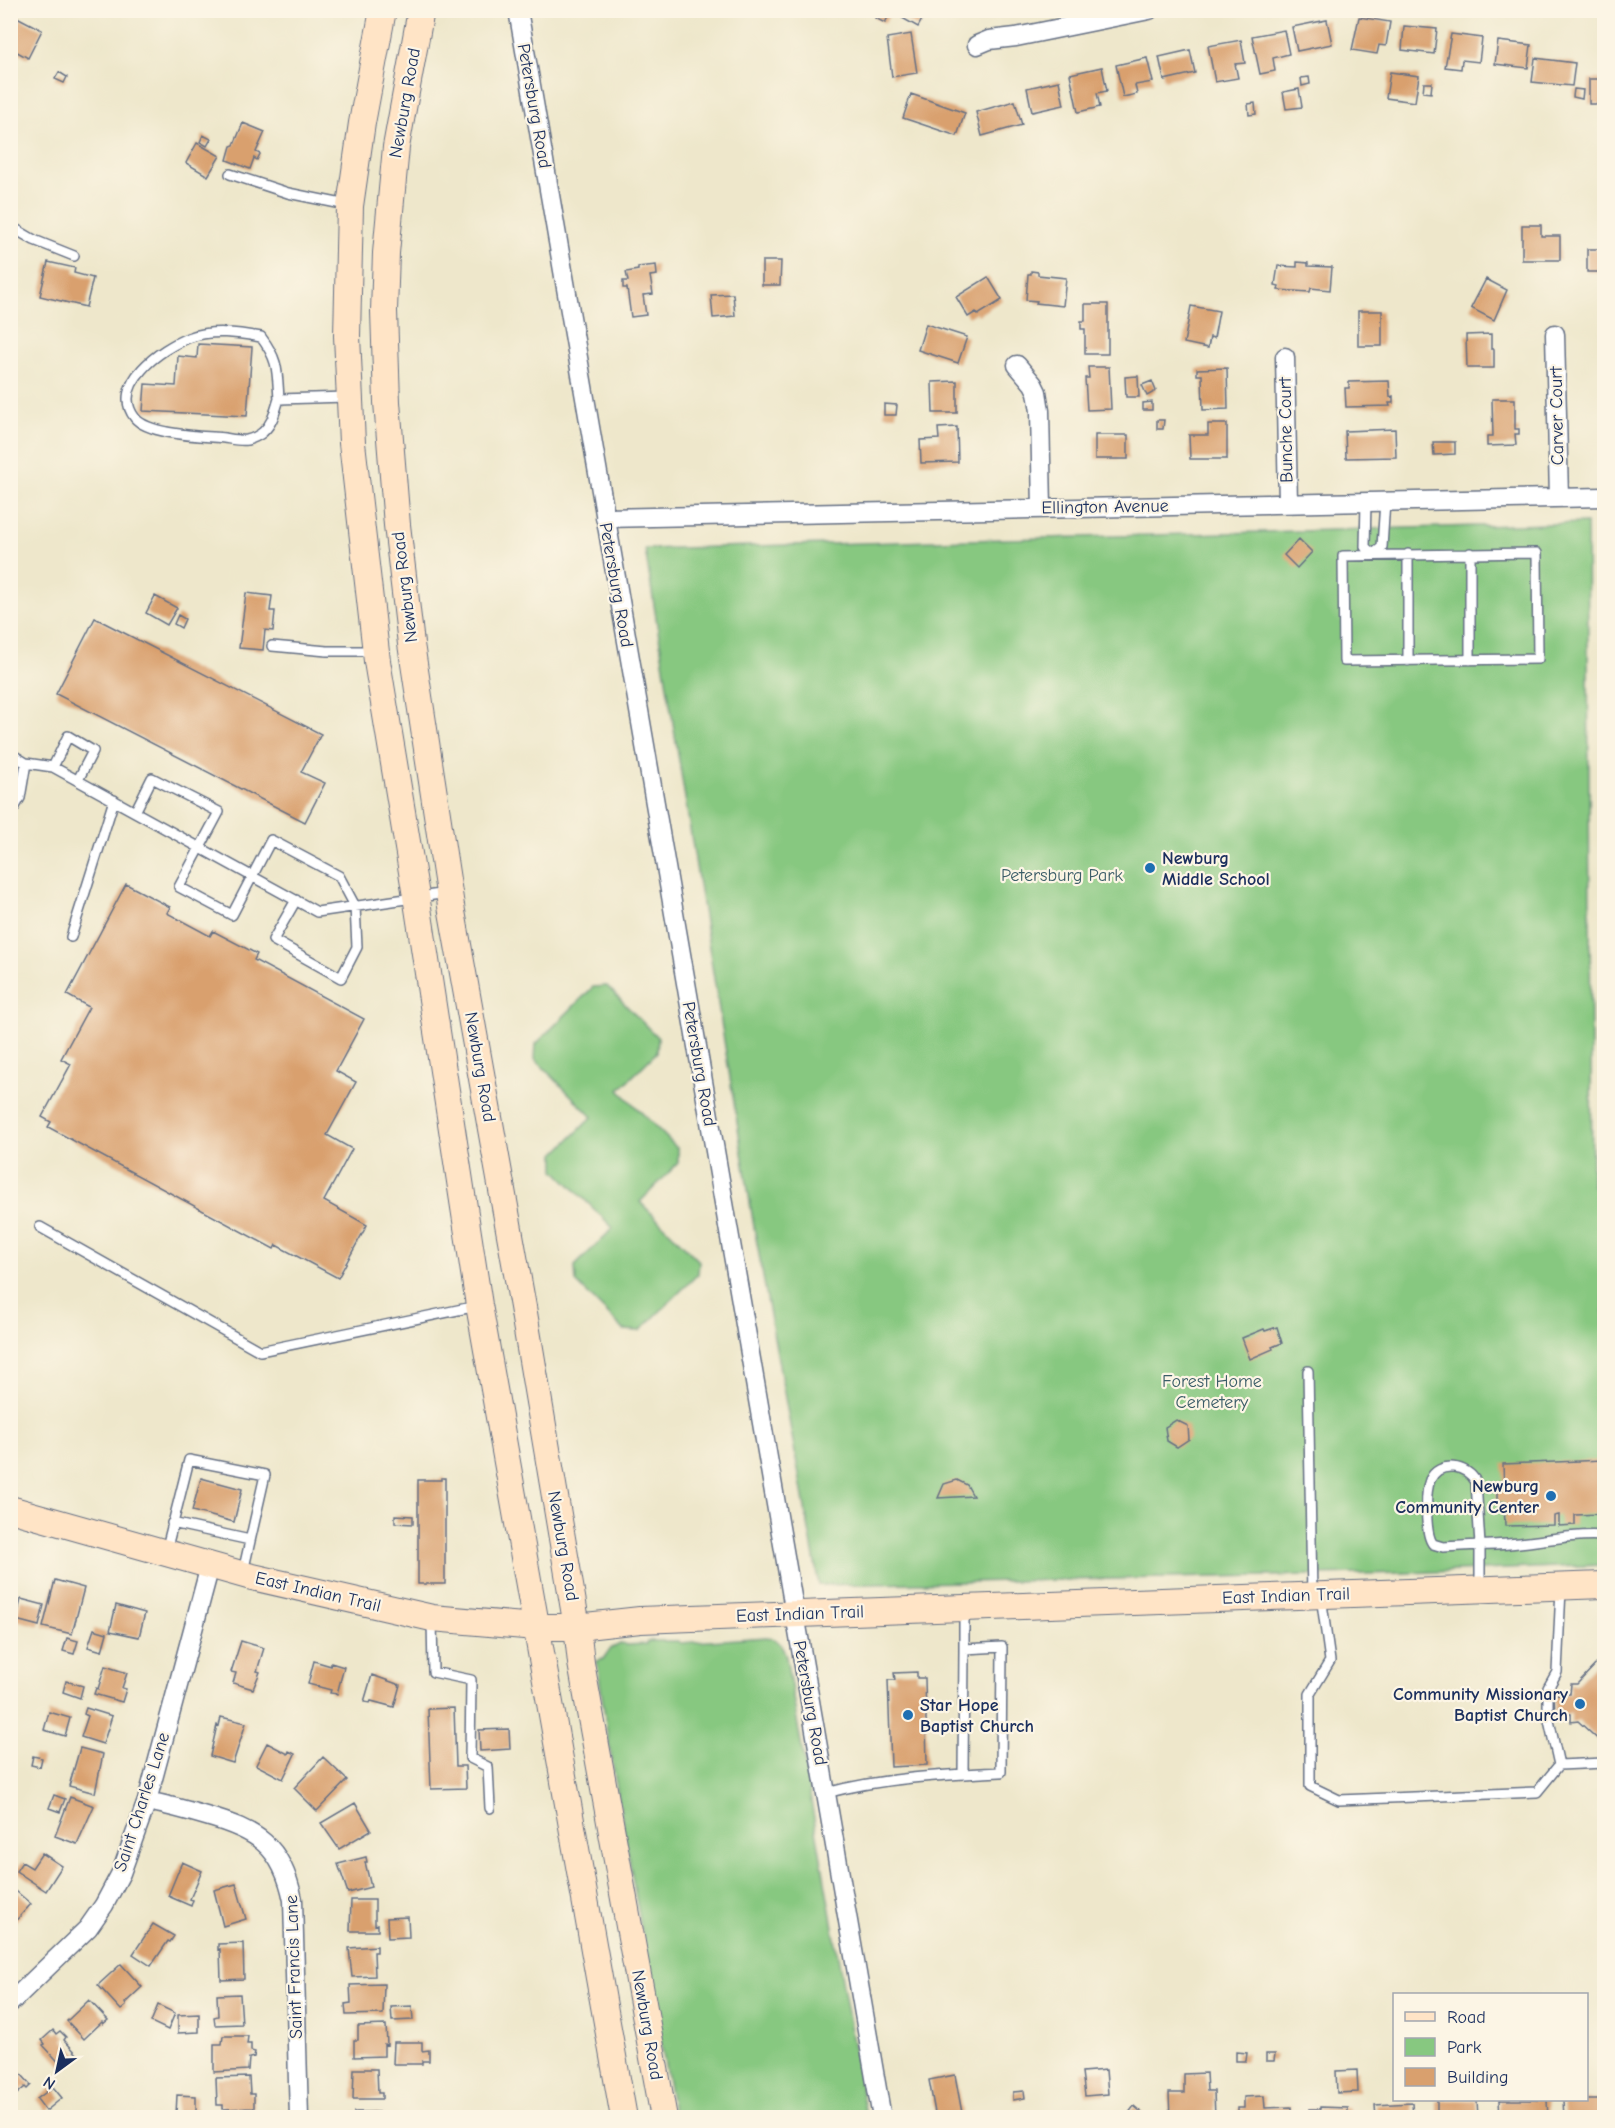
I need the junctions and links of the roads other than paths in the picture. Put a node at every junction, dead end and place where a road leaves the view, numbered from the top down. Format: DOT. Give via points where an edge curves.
graph roads {
  1 [pos="383,10"];
  2 [pos="421,10"];
  3 [pos="518,10"];
  4 [pos="1149,10"];
  5 [pos="977,45"];
  6 [pos="230,174"];
  7 [pos="350,206"];
  8 [pos="10,226"];
  9 [pos="74,256"];
  10 [pos="1555,334"];
  11 [pos="1285,357"];
  12 [pos="1017,365"];
  13 [pos="350,397"];
  14 [pos="279,399"];
  15 [pos="1605,497"];
  16 [pos="1559,498"];
  17 [pos="1385,501"];
  18 [pos="1366,502"];
  19 [pos="1288,503"];
  20 [pos="1042,509"];
  21 [pos="605,518"];
  22 [pos="1470,553"];
  23 [pos="1373,554"];
  24 [pos="1408,554"];
  25 [pos="272,646"];
  26 [pos="376,651"];
  27 [pos="1470,660"];
  28 [pos="1408,661"];
  29 [pos="10,753"];
  30 [pos="26,763"];
  31 [pos="53,767"];
  32 [pos="78,780"];
  33 [pos="114,800"];
  34 [pos="135,812"];
  35 [pos="10,816"];
  36 [pos="200,847"];
  37 [pos="252,876"];
  38 [pos="449,892"];
  39 [pos="416,897"];
  40 [pos="296,900"];
  41 [pos="355,906"];
  42 [pos="71,937"];
  43 [pos="40,1227"];
  44 [pos="479,1305"];
  45 [pos="1308,1371"];
  46 [pos="10,1509"];
  47 [pos="172,1523"];
  48 [pos="1605,1536"];
  49 [pos="250,1540"];
  50 [pos="1480,1545"];
  51 [pos="165,1552"];
  52 [pos="210,1566"];
  53 [pos="242,1574"];
  54 [pos="1605,1585"];
  55 [pos="1561,1587"];
  56 [pos="1480,1589"];
  57 [pos="1316,1594"];
  58 [pos="964,1608"];
  59 [pos="795,1614"];
  60 [pos="432,1618"];
  61 [pos="535,1627"];
  62 [pos="577,1628"];
  63 [pos="964,1649"];
  64 [pos="1605,1763"];
  65 [pos="1559,1765"];
  66 [pos="963,1774"];
  67 [pos="826,1793"];
  68 [pos="147,1801"];
  69 [pos="490,1808"];
  70 [pos="10,2003"];
  71 [pos="299,2118"];
  72 [pos="624,2118"];
  73 [pos="664,2118"];
  74 [pos="882,2118"];
  1 -- 7 [label="main road, Newburg Road"];
  2 -- 38 [label="main road, Newburg Road" via="396,147 384,311 397,525"];
  3 -- 21 [label="street, Petersburg Road"];
  4 -- 5 [label="street"];
  6 -- 7 [label="lane" via="288,193"];
  7 -- 13 [label="main road, Newburg Road" via="346,336"];
  8 -- 9 [label="lane"];
  10 -- 16 [label="street, Carver Court"];
  11 -- 19 [label="street, Bunche Court"];
  12 -- 20 [label="street" via="1033,384 1039,402"];
  13 -- 14 [label="lane"];
  13 -- 26 [label="main road, Newburg Road"];
  14 -- 14 [label="lane" via="277,362 271,350 261,338 232,331 190,337 163,351 141,368 129,400 136,419 145,425 174,434 248,440 272,423"];
  15 -- 16 [label="street, Ellington Avenue"];
  16 -- 17 [label="street, Ellington Avenue"];
  17 -- 18 [label="street, Ellington Avenue"];
  17 -- 23 [label="lane" via="1382,546"];
  18 -- 19 [label="street, Ellington Avenue"];
  18 -- 23 [label="lane" via="1365,547"];
  19 -- 20 [label="street, Ellington Avenue"];
  20 -- 21 [label="street, Ellington Avenue"];
  21 -- 59 [label="street, Petersburg Road"];
  22 -- 24 [label="lane"];
  22 -- 27 [label="lane"];
  22 -- 27 [label="lane" via="1537,553 1538,659"];
  23 -- 24 [label="lane"];
  23 -- 28 [label="lane" via="1343,556 1344,661"];
  24 -- 28 [label="lane"];
  25 -- 26 [label="lane"];
  26 -- 39 [label="main road, Newburg Road"];
  27 -- 28 [label="lane"];
  29 -- 30 [label="lane"];
  30 -- 31 [label="lane"];
  30 -- 35 [label="lane" via="20,798"];
  31 -- 32 [label="lane"];
  31 -- 32 [label="lane" via="68,736 93,751"];
  32 -- 33 [label="lane"];
  33 -- 34 [label="lane"];
  33 -- 42 [label="lane"];
  34 -- 36 [label="lane"];
  34 -- 36 [label="lane" via="152,778 219,812"];
  36 -- 37 [label="lane"];
  36 -- 37 [label="lane" via="179,886 232,915"];
  37 -- 40 [label="lane"];
  37 -- 41 [label="lane" via="271,840 339,876"];
  38 -- 39 [label="lane"];
  38 -- 62 [label="main road, Newburg Road"];
  39 -- 41 [label="lane"];
  39 -- 44 [label="main road, Newburg Road"];
  40 -- 41 [label="lane" via="317,912"];
  40 -- 41 [label="lane" via="273,940 341,978 357,947"];
  43 -- 44 [label="lane" via="260,1351"];
  44 -- 61 [label="main road, Newburg Road"];
  45 -- 57 [label="lane"];
  46 -- 51 [label="main road, East Indian Trail"];
  47 -- 49 [label="lane"];
  47 -- 49 [label="lane" via="189,1460 265,1475"];
  47 -- 51 [label="lane"];
  48 -- 50 [label="lane"];
  49 -- 53 [label="lane"];
  50 -- 50 [label="lane" via="1476,1482 1472,1474 1459,1468 1441,1470 1429,1488 1428,1535 1433,1544 1443,1547"];
  50 -- 56 [label="lane"];
  51 -- 52 [label="main road, East Indian Trail"];
  52 -- 53 [label="main road, East Indian Trail"];
  52 -- 68 [label="street, Saint Charles Lane"];
  53 -- 60 [label="main road, East Indian Trail"];
  54 -- 55 [label="main road, East Indian Trail"];
  55 -- 56 [label="main road, East Indian Trail"];
  55 -- 65 [label="lane" via="1557,1672 1548,1688 1548,1716"];
  56 -- 57 [label="main road, East Indian Trail"];
  57 -- 58 [label="main road, East Indian Trail"];
  57 -- 65 [label="lane" via="1330,1661 1310,1694 1310,1786 1340,1800 1537,1792"];
  58 -- 59 [label="main road, East Indian Trail"];
  58 -- 63 [label="lane"];
  59 -- 62 [label="main road, East Indian Trail" via="640,1620"];
  59 -- 67 [label="street, Petersburg Road"];
  60 -- 61 [label="main road, East Indian Trail"];
  60 -- 69 [label="lane" via="433,1672 471,1680 470,1758 488,1767"];
  61 -- 62 [label="main road, East Indian Trail"];
  61 -- 72 [label="main road, Newburg Road"];
  62 -- 73 [label="main road, Newburg Road"];
  63 -- 66 [label="lane"];
  63 -- 66 [label="lane" via="1002,1647 1001,1772"];
  64 -- 65 [label="lane"];
  66 -- 67 [label="lane" via="856,1785"];
  67 -- 74 [label="street, Petersburg Road"];
  68 -- 70 [label="street, Saint Charles Lane" via="121,1873 104,1905 72,1945"];
  68 -- 71 [label="street, Saint Francis Lane" via="248,1830 266,1843 286,1872 293,1900"];
}
